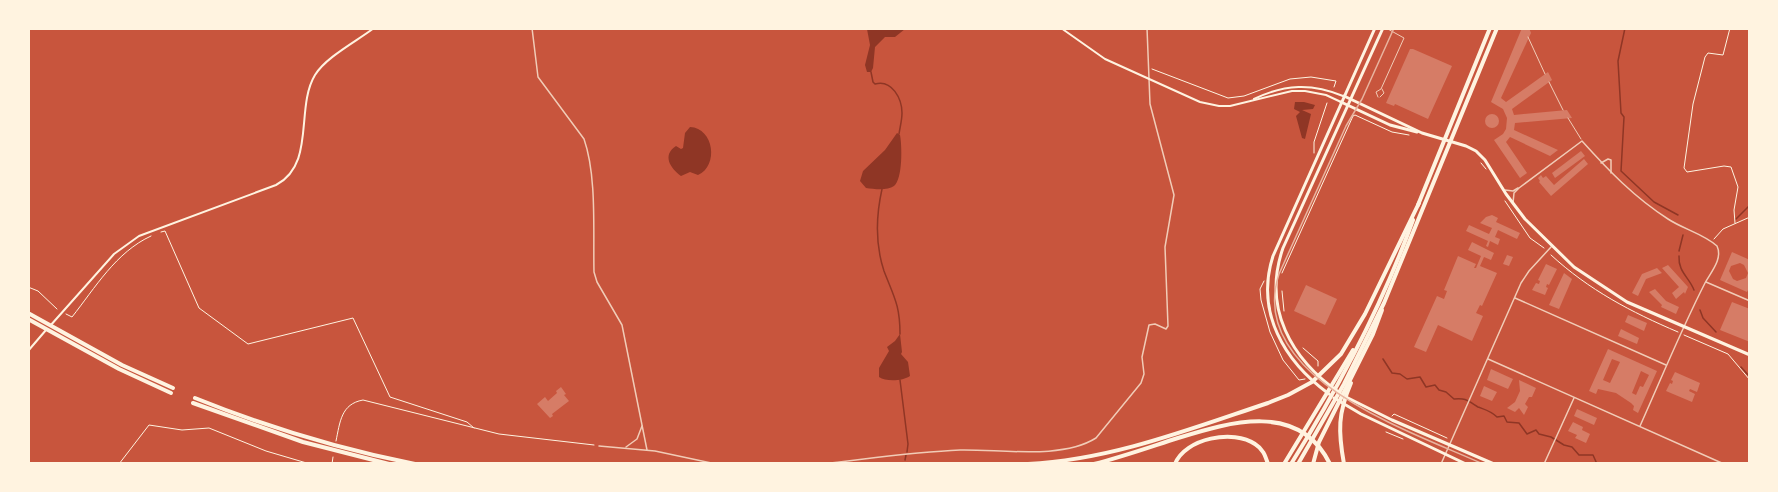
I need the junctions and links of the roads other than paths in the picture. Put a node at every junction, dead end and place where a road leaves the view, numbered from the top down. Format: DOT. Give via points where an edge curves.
graph roads {
  1 [pos="374,28"];
  2 [pos="532,28"];
  3 [pos="1061,28"];
  4 [pos="1147,28"];
  5 [pos="1375,28"];
  6 [pos="1384,28"];
  7 [pos="1490,28"];
  8 [pos="1497,28"];
  9 [pos="1528,37"];
  10 [pos="1545,74"];
  11 [pos="1150,80"];
  12 [pos="1549,82"];
  13 [pos="1381,89"];
  14 [pos="1344,96"];
  15 [pos="1350,99"];
  16 [pos="1249,102"];
  17 [pos="1341,102"];
  18 [pos="1347,105"];
  19 [pos="1563,110"];
  20 [pos="1568,118"];
  21 [pos="1422,133"];
  22 [pos="1582,141"];
  23 [pos="1600,163"];
  24 [pos="1611,175"];
  25 [pos="1519,188"];
  26 [pos="1504,190"];
  27 [pos="1419,203"];
  28 [pos="1513,204"];
  29 [pos="1551,247"];
  30 [pos="1705,282"];
  31 [pos="1387,283"];
  32 [pos="1515,298"];
  33 [pos="1749,301"];
  34 [pos="1384,303"];
  35 [pos="28,313"];
  36 [pos="28,319"];
  37 [pos="1684,328"];
  38 [pos="28,351"];
  39 [pos="1749,355"];
  40 [pos="1488,358"];
  41 [pos="1667,366"];
  42 [pos="1355,370"];
  43 [pos="1574,397"];
  44 [pos="643,425"];
  45 [pos="1641,426"];
  46 [pos="1450,444"];
  47 [pos="599,446"];
  48 [pos="626,447"];
  49 [pos="647,450"];
  50 [pos="1445,454"];
  51 [pos="389,464"];
  52 [pos="415,464"];
  53 [pos="716,464"];
  54 [pos="821,464"];
  55 [pos="1028,464"];
  56 [pos="1094,464"];
  57 [pos="1175,464"];
  58 [pos="1268,464"];
  59 [pos="1284,464"];
  60 [pos="1291,464"];
  61 [pos="1298,464"];
  62 [pos="1313,464"];
  63 [pos="1330,464"];
  64 [pos="1344,464"];
  65 [pos="1441,464"];
  66 [pos="1467,464"];
  67 [pos="1494,464"];
  68 [pos="1544,464"];
  69 [pos="1724,464"];
  1 -- 38 [label="main road" via="317,72 309,87 299,157 290,176 276,185 139,236 120,249"];
  2 -- 44 [label="street" via="538,77 584,139 591,173 594,272 622,325"];
  3 -- 11 [label="main road" via="1105,59"];
  4 -- 11 [label="street"];
  5 -- 14 [label="main road"];
  6 -- 13 [label="lane" via="1404,38"];
  6 -- 15 [label="main road"];
  7 -- 27 [label="highway"];
  8 -- 34 [label="highway"];
  9 -- 10 [label="lane"];
  11 -- 16 [label="main road" via="1200,102 1222,106"];
  11 -- 54 [label="street" via="1152,112 1174,195 1165,247 1168,326 1166,329 1149,325 1141,383 1096,438 1053,451 961,450"];
  12 -- 19 [label="lane"];
  14 -- 15 [label="main road"];
  14 -- 16 [label="main road" via="1318,87 1294,86"];
  14 -- 17 [label="main road"];
  15 -- 18 [label="main road"];
  15 -- 21 [label="main road"];
  16 -- 17 [label="main road" via="1292,91 1326,95"];
  17 -- 18 [label="main road"];
  17 -- 50 [label="main road" via="1273,255 1268,280 1269,309 1277,335 1292,359 1334,398"];
  18 -- 21 [label="main road" via="1390,125"];
  18 -- 46 [label="main road" via="1283,248 1277,272 1283,327 1294,350 1337,391"];
  20 -- 22 [label="lane"];
  21 -- 26 [label="main road" via="1481,155"];
  22 -- 23 [label="street"];
  22 -- 25 [label="street"];
  23 -- 24 [label="street"];
  23 -- 24 [label="street" via="1611,160"];
  24 -- 30 [label="street" via="1653,209 1713,242 1719,256"];
  25 -- 26 [label="street"];
  25 -- 28 [label="street"];
  26 -- 28 [label="main road"];
  27 -- 31 [label="highway"];
  27 -- 55 [label="highway" via="1350,342 1312,382 1268,403 1123,449 1076,460"];
  28 -- 29 [label="main road"];
  29 -- 32 [label="street" via="1525,276"];
  29 -- 37 [label="main road" via="1600,286"];
  30 -- 33 [label="street"];
  30 -- 37 [label="street"];
  31 -- 59 [label="highway" via="1340,374"];
  31 -- 60 [label="highway" via="1339,382"];
  32 -- 40 [label="street"];
  32 -- 41 [label="street"];
  34 -- 42 [label="highway"];
  34 -- 61 [label="highway"];
  35 -- 36 [label="highway" via="172,391 100,359"];
  37 -- 39 [label="main road"];
  37 -- 41 [label="street"];
  40 -- 43 [label="street"];
  40 -- 46 [label="street"];
  41 -- 45 [label="street"];
  42 -- 62 [label="highway" via="1319,442"];
  42 -- 64 [label="highway" via="1339,424"];
  43 -- 45 [label="street"];
  43 -- 68 [label="street"];
  44 -- 48 [label="street" via="637,439"];
  44 -- 49 [label="street"];
  45 -- 69 [label="street"];
  46 -- 50 [label="street"];
  46 -- 67 [label="main road"];
  47 -- 48 [label="street"];
  48 -- 49 [label="street"];
  49 -- 53 [label="street"];
  50 -- 65 [label="street"];
  50 -- 66 [label="main road"];
  51 -- 52 [label="highway" via="303,442 194,400 285,431"];
  56 -- 63 [label="highway" via="1228,424 1264,421 1291,427 1309,438"];
  57 -- 58 [label="highway" via="1184,450 1195,443 1236,437 1254,442"];
}
